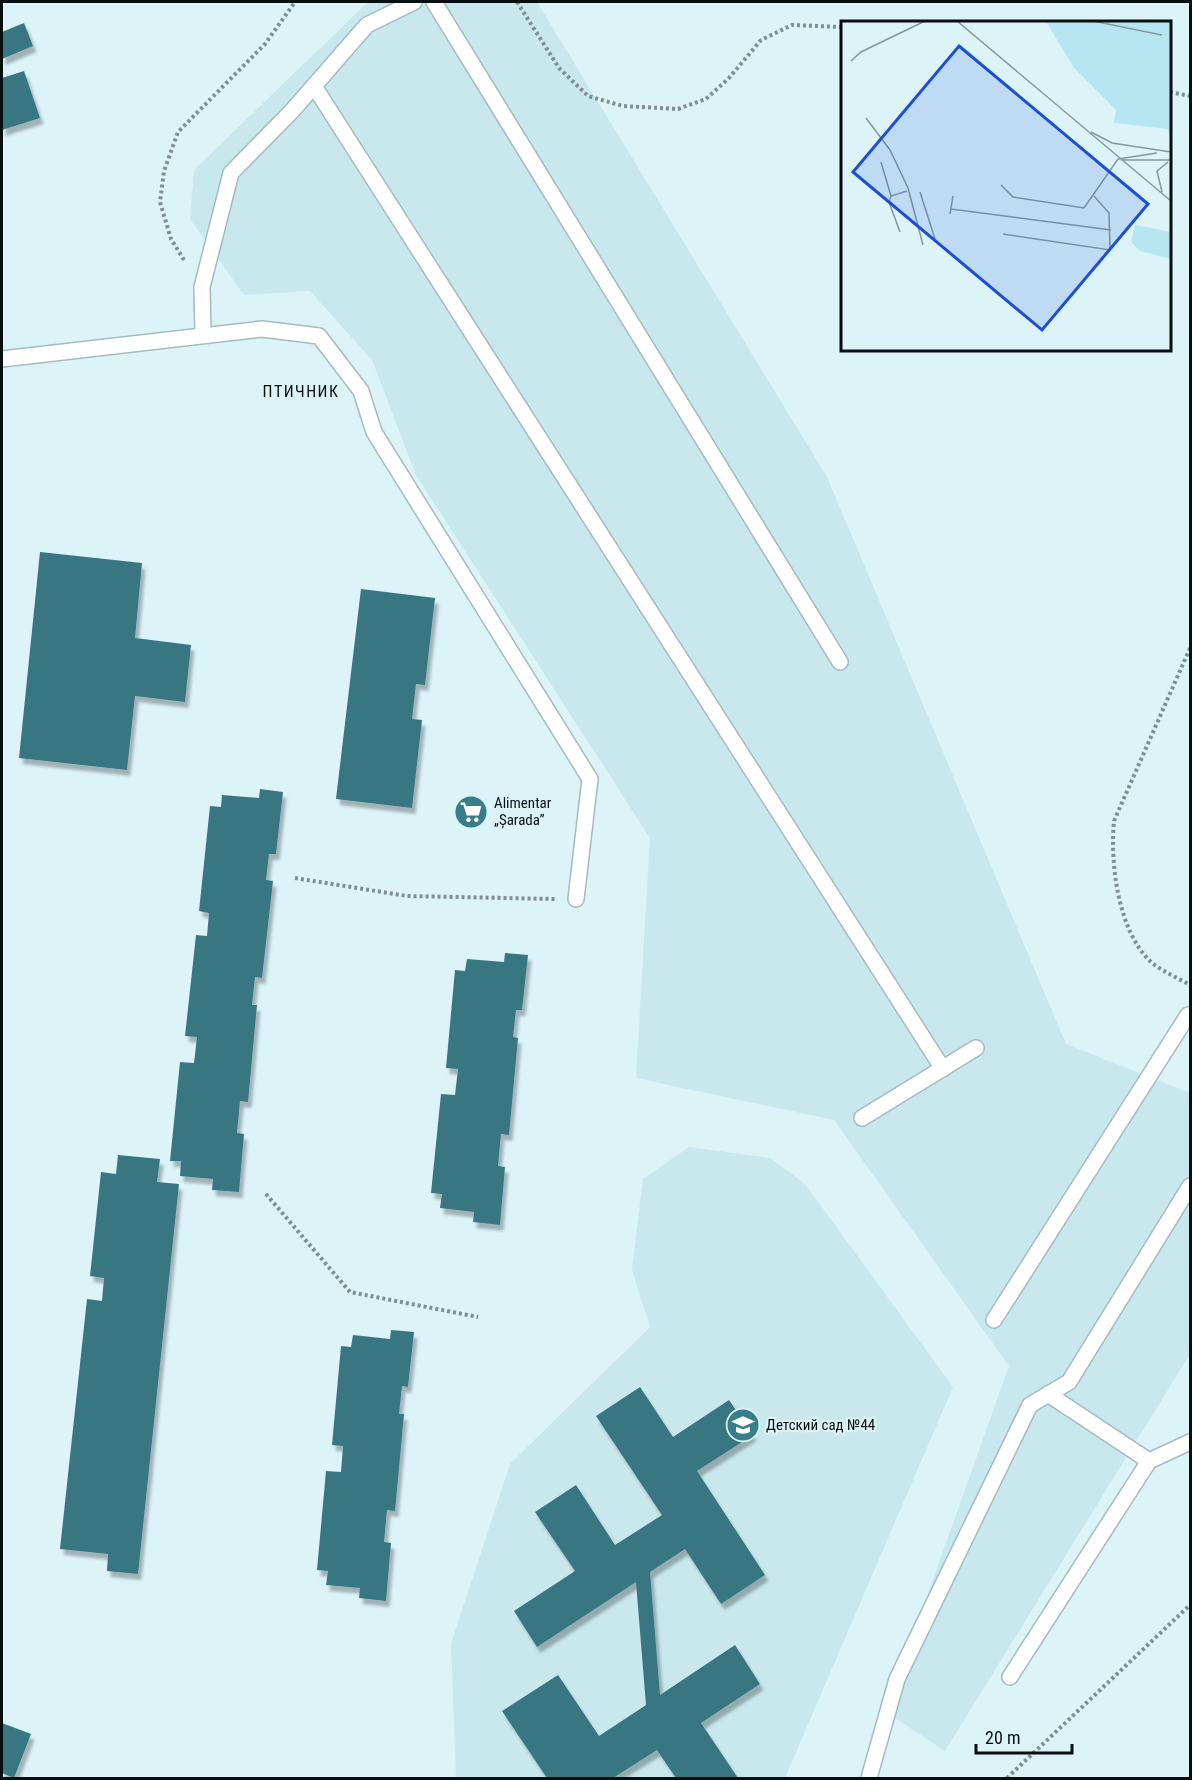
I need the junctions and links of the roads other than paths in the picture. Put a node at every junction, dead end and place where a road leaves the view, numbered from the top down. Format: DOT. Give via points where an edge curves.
graph roads {
  1 [pos="414,2"];
  2 [pos="434,2"];
  3 [pos="314,86"];
  4 [pos="203,335"];
  5 [pos="2,359"];
  6 [pos="840,662"];
  7 [pos="576,899"];
  8 [pos="1188,1016"];
  9 [pos="976,1048"];
  10 [pos="942,1069"];
  11 [pos="862,1118"];
  12 [pos="1191,1186"];
  13 [pos="994,1320"];
  14 [pos="1048,1394"];
  15 [pos="1191,1442"];
  16 [pos="1149,1461"];
  17 [pos="1010,1677"];
  18 [pos="869,1779"];
  1 -- 3 [label="lane" via="367,25"];
  2 -- 6 [label="lane"];
  3 -- 4 [label="lane" via="231,173 202,287"];
  3 -- 10 [label="lane"];
  4 -- 5 [label="lane"];
  4 -- 7 [label="lane" via="262,329 319,336 361,391 374,432 590,779"];
  8 -- 13 [label="lane"];
  9 -- 10 [label="lane"];
  10 -- 11 [label="lane"];
  12 -- 14 [label="lane" via="1069,1382"];
  14 -- 16 [label="lane"];
  14 -- 18 [label="lane" via="1030,1405 897,1680"];
  15 -- 16 [label="lane"];
  16 -- 17 [label="lane"];
}
